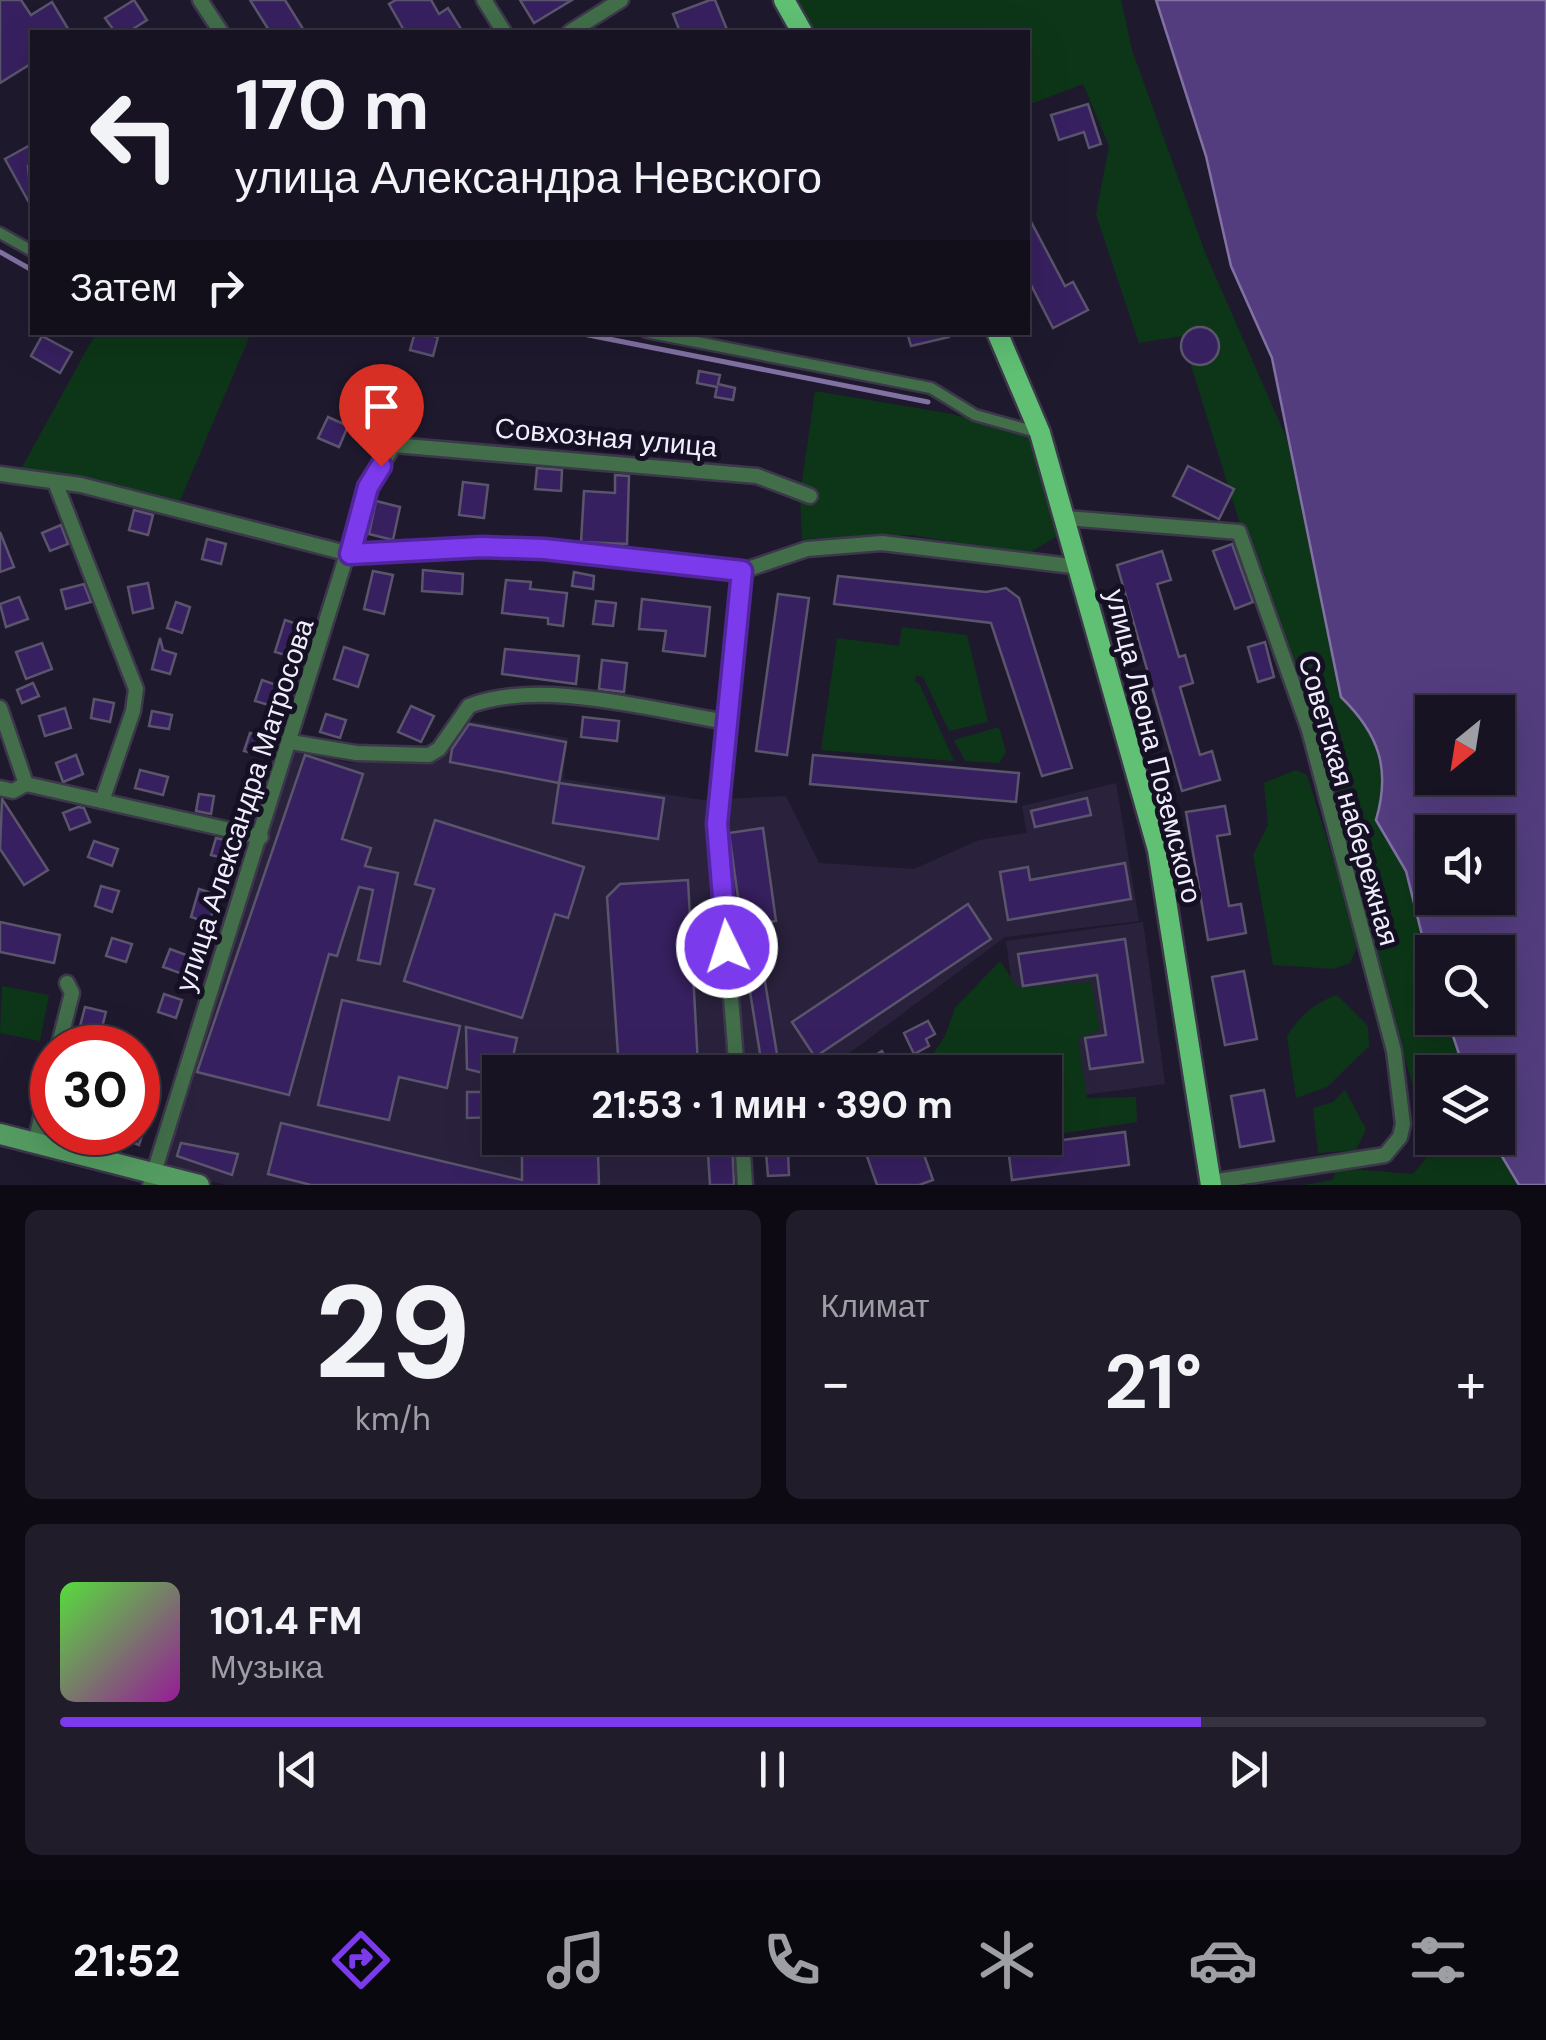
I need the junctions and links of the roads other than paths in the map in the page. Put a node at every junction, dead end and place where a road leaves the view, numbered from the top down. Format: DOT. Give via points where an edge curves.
graph roads {
  1 [pos="200,0"];
  2 [pos="484,0"];
  3 [pos="622,0"];
  4 [pos="784,0"];
  5 [pos="220,30"];
  6 [pos="503,30"];
  7 [pos="573,30"];
  8 [pos="801,30"];
  9 [pos="0,233"];
  10 [pos="30,250"];
  11 [pos="661,335"];
  12 [pos="999,335"];
  13 [pos="1040,432"];
  14 [pos="394,444"];
  15 [pos="0,474"];
  16 [pos="55,482"];
  17 [pos="810,496"];
  18 [pos="1066,518"];
  19 [pos="350,554"];
  20 [pos="1080,567"];
  21 [pos="742,571"];
  22 [pos="0,708"];
  23 [pos="727,722"];
  24 [pos="291,742"];
  25 [pos="26,784"];
  26 [pos="0,788"];
  27 [pos="102,802"];
  28 [pos="260,838"];
  29 [pos="67,984"];
  30 [pos="64,1025"];
  31 [pos="735,1055"];
  32 [pos="0,1134"];
  33 [pos="30,1142"];
  34 [pos="74,1155"];
  35 [pos="743,1155"];
  36 [pos="152,1179"];
  37 [pos="1205,1184"];
  38 [pos="199,1185"];
  39 [pos="745,1185"];
  1 -- 5 [label="street"];
  2 -- 6 [label="street"];
  3 -- 7 [label="street"];
  4 -- 8 [label="main road"];
  9 -- 10 [label="street"];
  11 -- 13 [label="street" via="931,388 976,415"];
  12 -- 13 [label="main road, улица Леона Поземского"];
  13 -- 18 [label="main road, улица Леона Поземского"];
  14 -- 17 [label="street, Совхозная улица" via="757,476"];
  14 -- 19 [label="street, улица Александра Матросова" via="368,487"];
  15 -- 16 [label="street"];
  16 -- 19 [label="street"];
  16 -- 27 [label="street" via="136,689"];
  18 -- 20 [label="main road, улица Леона Поземского"];
  18 -- 37 [label="street, Советская набережная" via="1239,532 1309,730 1394,1051 1400,1137 1385,1155"];
  19 -- 21 [label="street" via="544,549"];
  19 -- 24 [label="street, улица Александра Матросова"];
  20 -- 21 [label="street" via="846,543"];
  20 -- 37 [label="main road, улица Леона Поземского" via="1165,877"];
  21 -- 23 [label="street"];
  22 -- 25 [label="street"];
  23 -- 24 [label="street" via="512,695 469,706 429,755"];
  23 -- 31 [label="street" via="717,824"];
  24 -- 28 [label="street, улица Александра Матросова"];
  25 -- 26 [label="street"];
  25 -- 27 [label="street"];
  27 -- 28 [label="street"];
  28 -- 36 [label="street, улица Александра Матросова"];
  29 -- 30 [label="street" via="72,993"];
  32 -- 33 [label="main road"];
  34 -- 36 [label="main road"];
  35 -- 39 [label="street"];
  36 -- 38 [label="main road"];
}
